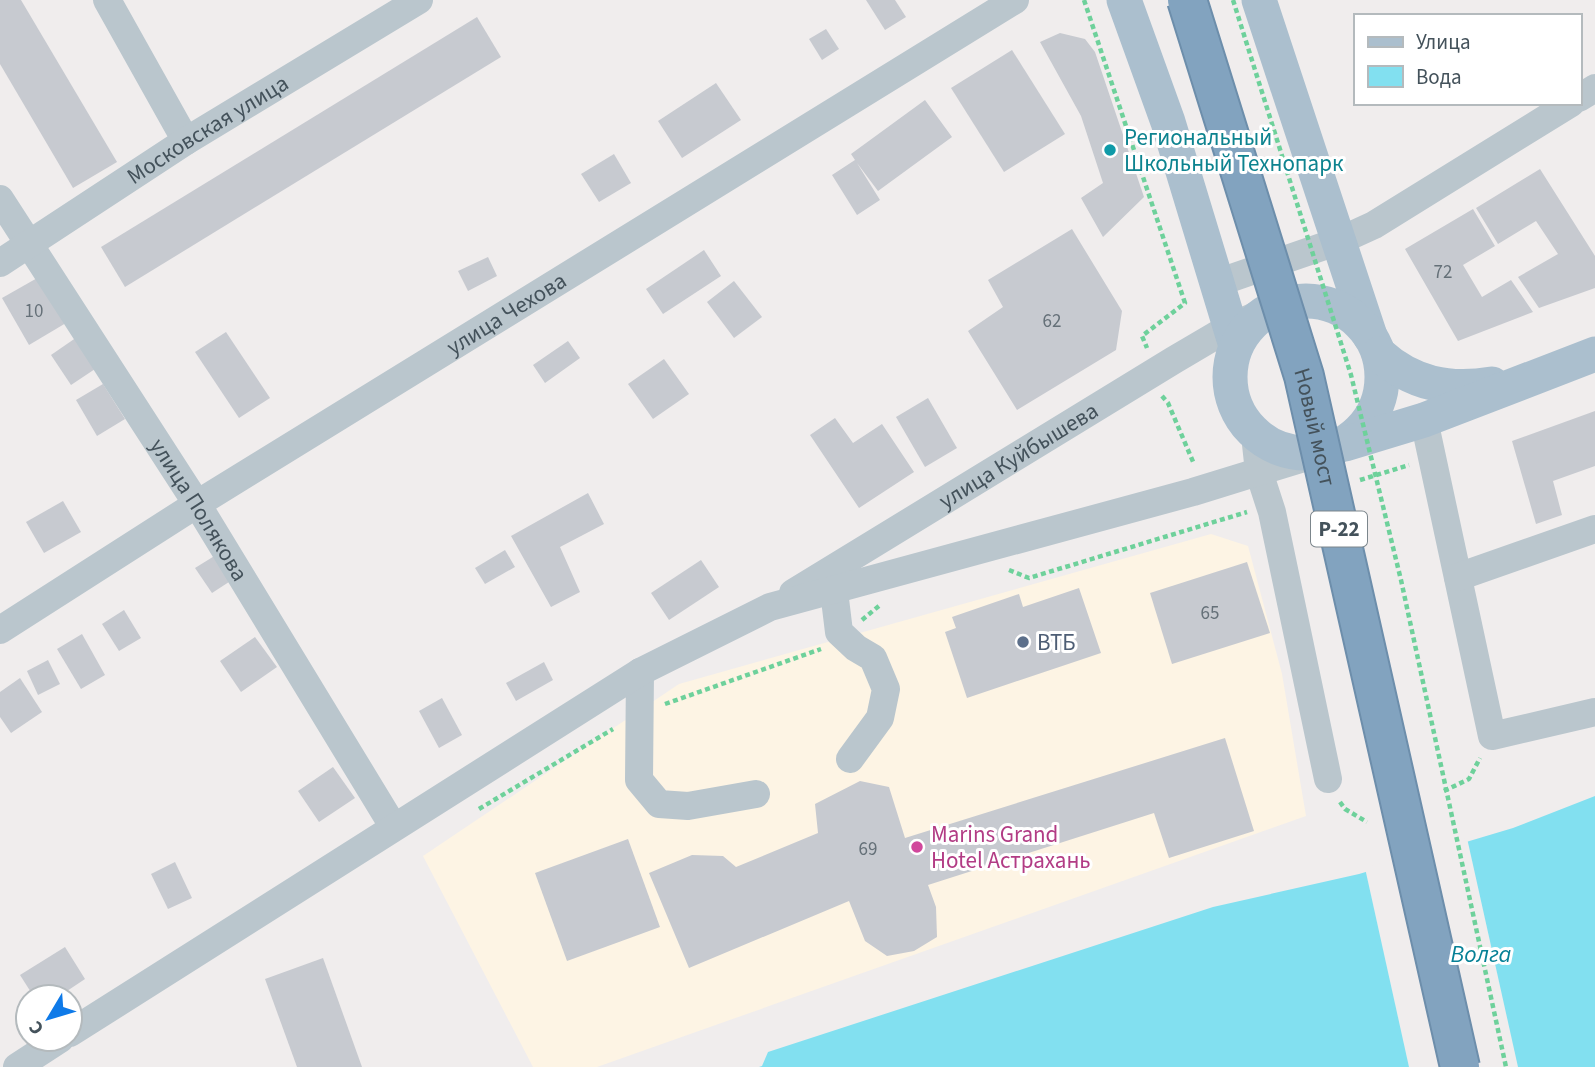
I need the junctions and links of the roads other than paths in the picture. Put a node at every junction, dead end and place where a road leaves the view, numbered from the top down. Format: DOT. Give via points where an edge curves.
graph roads {
  1 [pos="107,0"];
  2 [pos="419,0"];
  3 [pos="1016,0"];
  4 [pos="1124,0"];
  5 [pos="1187,0"];
  6 [pos="1259,0"];
  7 [pos="1568,105"];
  8 [pos="186,141"];
  9 [pos="0,199"];
  10 [pos="1339,241"];
  11 [pos="30,245"];
  12 [pos="0,263"];
  13 [pos="1217,283"];
  14 [pos="1233,337"];
  15 [pos="1374,345"];
  16 [pos="1595,354"];
  17 [pos="1530,377"];
  18 [pos="1424,420"];
  19 [pos="1255,435"];
  20 [pos="1334,448"];
  21 [pos="1258,472"];
  22 [pos="197,504"];
  23 [pos="1595,529"];
  24 [pos="1458,577"];
  25 [pos="834,591"];
  26 [pos="769,607"];
  27 [pos="0,630"];
  28 [pos="640,671"];
  29 [pos="1595,712"];
  30 [pos="850,759"];
  31 [pos="1328,779"];
  32 [pos="756,794"];
  33 [pos="393,825"];
  34 [pos="84,1024"];
  35 [pos="38,1053"];
  36 [pos="17,1067"];
  37 [pos="1460,1067"];
  1 -- 8 [label="street"];
  2 -- 8 [label="street, Московская улица"];
  3 -- 22 [label="street, улица Чехова"];
  4 -- 13 [label="main road" via="1168,121"];
  5 -- 37 [label="highway, Новый мост / Р-22, bridge" via="1304,376"];
  6 -- 10 [label="main road"];
  7 -- 10 [label="street" via="1374,225"];
  8 -- 11 [label="street, Московская улица"];
  9 -- 11 [label="street, улица Полякова"];
  10 -- 13 [label="street"];
  10 -- 15 [label="main road"];
  11 -- 12 [label="street, Московская улица"];
  11 -- 22 [label="street, улица Полякова"];
  13 -- 14 [label="main road"];
  14 -- 15 [label="main road" via="1270,309 1303,301 1320,302 1348,314"];
  14 -- 19 [label="main road" via="1231,394"];
  14 -- 26 [label="street, улица Куйбышева"];
  15 -- 17 [label="main road" via="1398,372 1424,383 1478,386"];
  15 -- 20 [label="main road" via="1383,380 1377,405 1364,427"];
  16 -- 17 [label="main road"];
  17 -- 18 [label="main road"];
  18 -- 20 [label="main road"];
  18 -- 24 [label="street"];
  19 -- 20 [label="main road" via="1275,448 1299,454"];
  19 -- 21 [label="street"];
  20 -- 21 [label="street"];
  21 -- 25 [label="street"];
  21 -- 31 [label="street" via="1272,512"];
  22 -- 27 [label="street, улица Чехова"];
  22 -- 33 [label="street, улица Полякова"];
  23 -- 24 [label="street"];
  24 -- 29 [label="street" via="1492,736"];
  25 -- 26 [label="street"];
  25 -- 30 [label="street" via="839,632 873,658 886,689 880,718"];
  26 -- 28 [label="street"];
  28 -- 32 [label="street" via="639,780 659,804 688,806"];
  28 -- 33 [label="street"];
  33 -- 34 [label="street"];
  35 -- 36 [label="street"];
}
